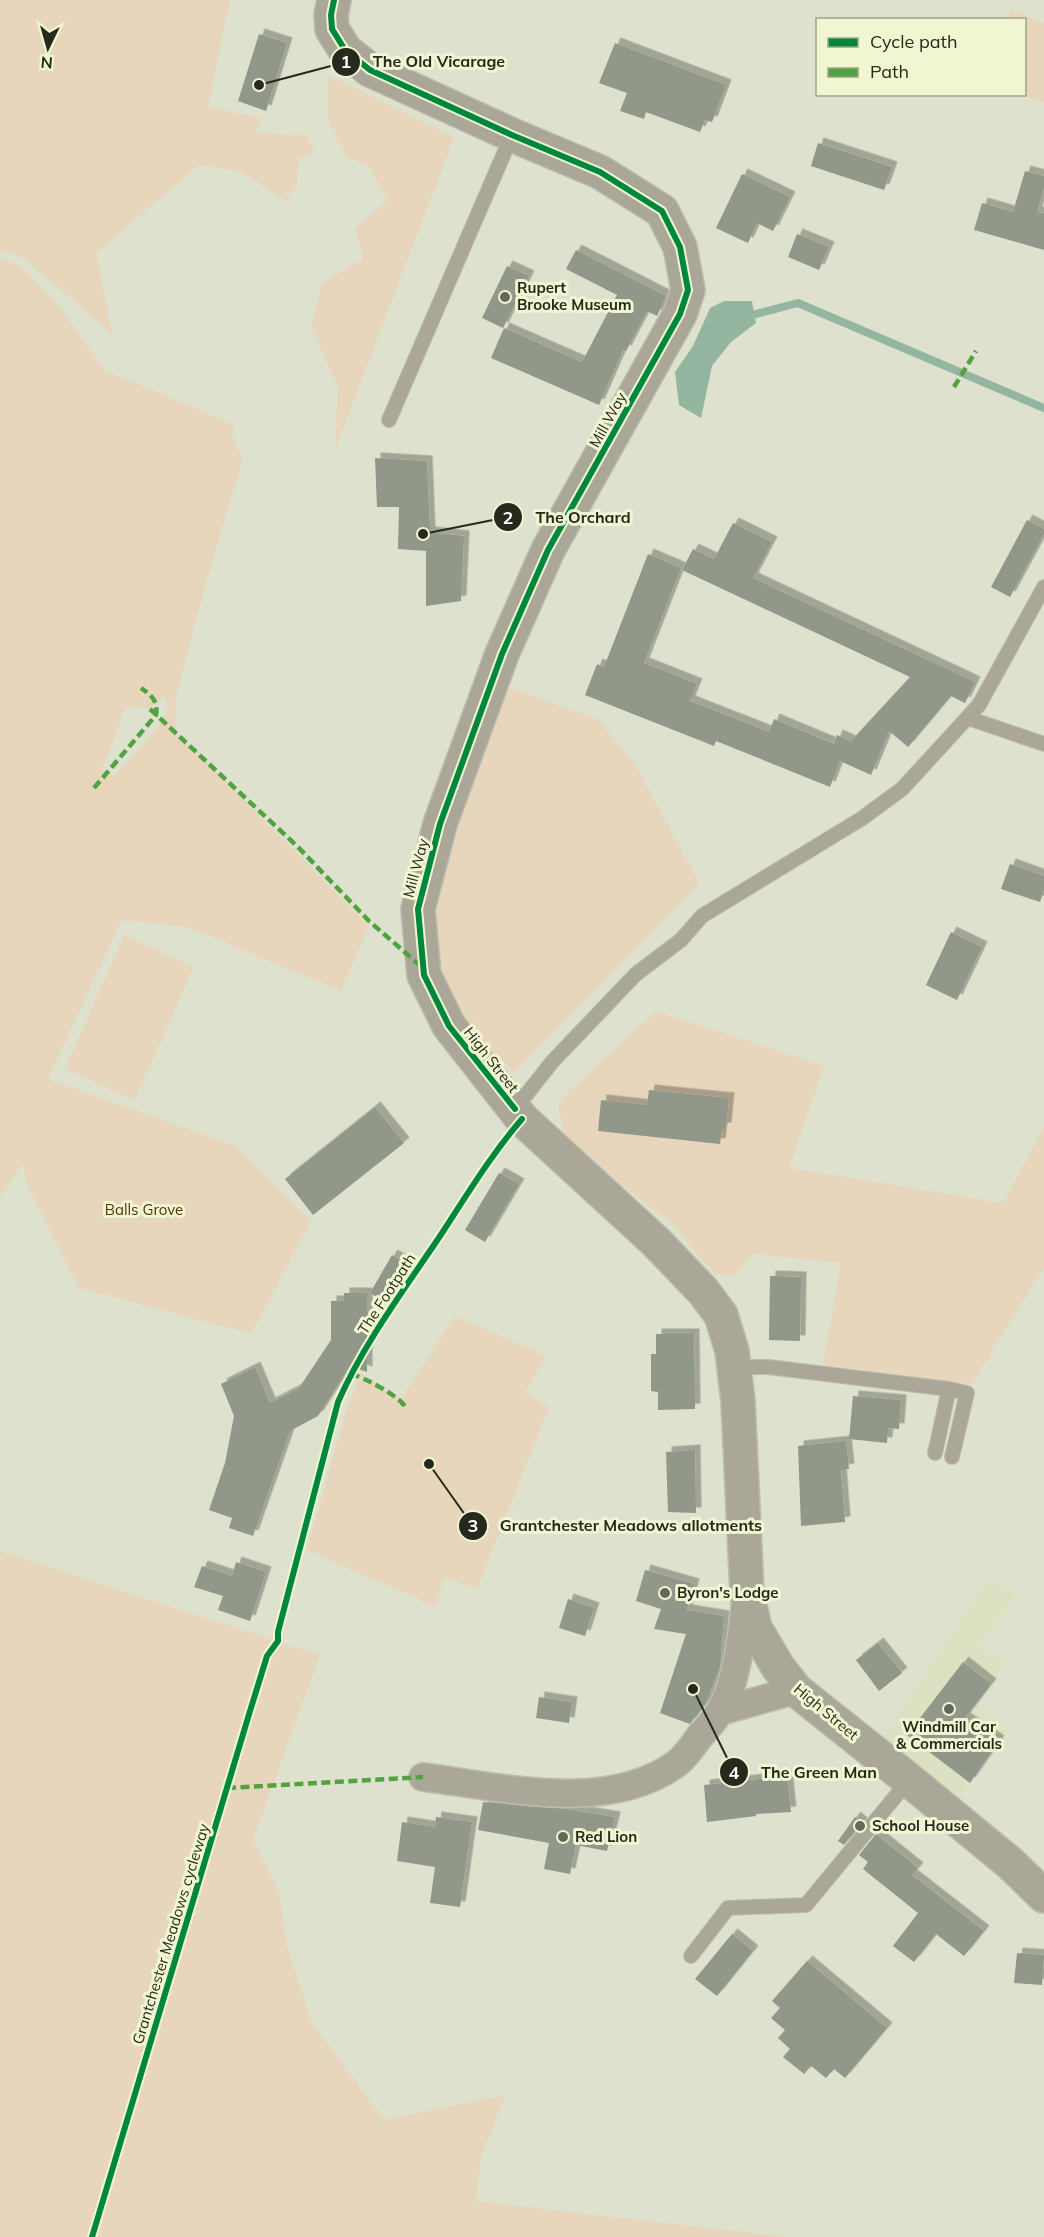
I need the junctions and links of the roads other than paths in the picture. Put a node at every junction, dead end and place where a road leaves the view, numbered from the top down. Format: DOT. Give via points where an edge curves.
graph roads {
  1 [pos="334,0"];
  2 [pos="512,135"];
  3 [pos="389,420"];
  4 [pos="1044,587"];
  5 [pos="968,718"];
  6 [pos="1044,744"];
  7 [pos="449,1026"];
  8 [pos="515,1109"];
  9 [pos="734,1367"];
  10 [pos="950,1389"];
  11 [pos="935,1453"];
  12 [pos="952,1458"];
  13 [pos="747,1593"];
  14 [pos="796,1690"];
  15 [pos="721,1711"];
  16 [pos="423,1777"];
  17 [pos="909,1780"];
  18 [pos="1044,1896"];
  19 [pos="691,1956"];
  1 -- 2 [label="street, Mill Way" via="332,29 345,50 370,70"];
  2 -- 3 [label="lane"];
  2 -- 7 [label="street, Mill Way" via="600,172 662,211 680,247 688,290 680,314 548,550 502,654 440,824 418,909 424,975"];
  4 -- 5 [label="lane"];
  5 -- 6 [label="lane"];
  5 -- 8 [label="lane" via="902,789 861,819 702,916 681,940 636,974 552,1062"];
  7 -- 8 [label="street, High Street"];
  8 -- 9 [label="street, High Street" via="703,1291 721,1315"];
  9 -- 10 [label="lane" via="768,1367"];
  9 -- 13 [label="street, High Street"];
  10 -- 11 [label="lane"];
  10 -- 12 [label="lane" via="967,1393"];
  13 -- 14 [label="street, High Street" via="755,1628"];
  13 -- 15 [label="street" via="737,1660"];
  14 -- 15 [label="street"];
  14 -- 17 [label="street, High Street"];
  15 -- 16 [label="street" via="678,1763 614,1791 529,1790"];
  17 -- 18 [label="street, High Street"];
  17 -- 19 [label="lane" via="806,1905 728,1908"];
}
